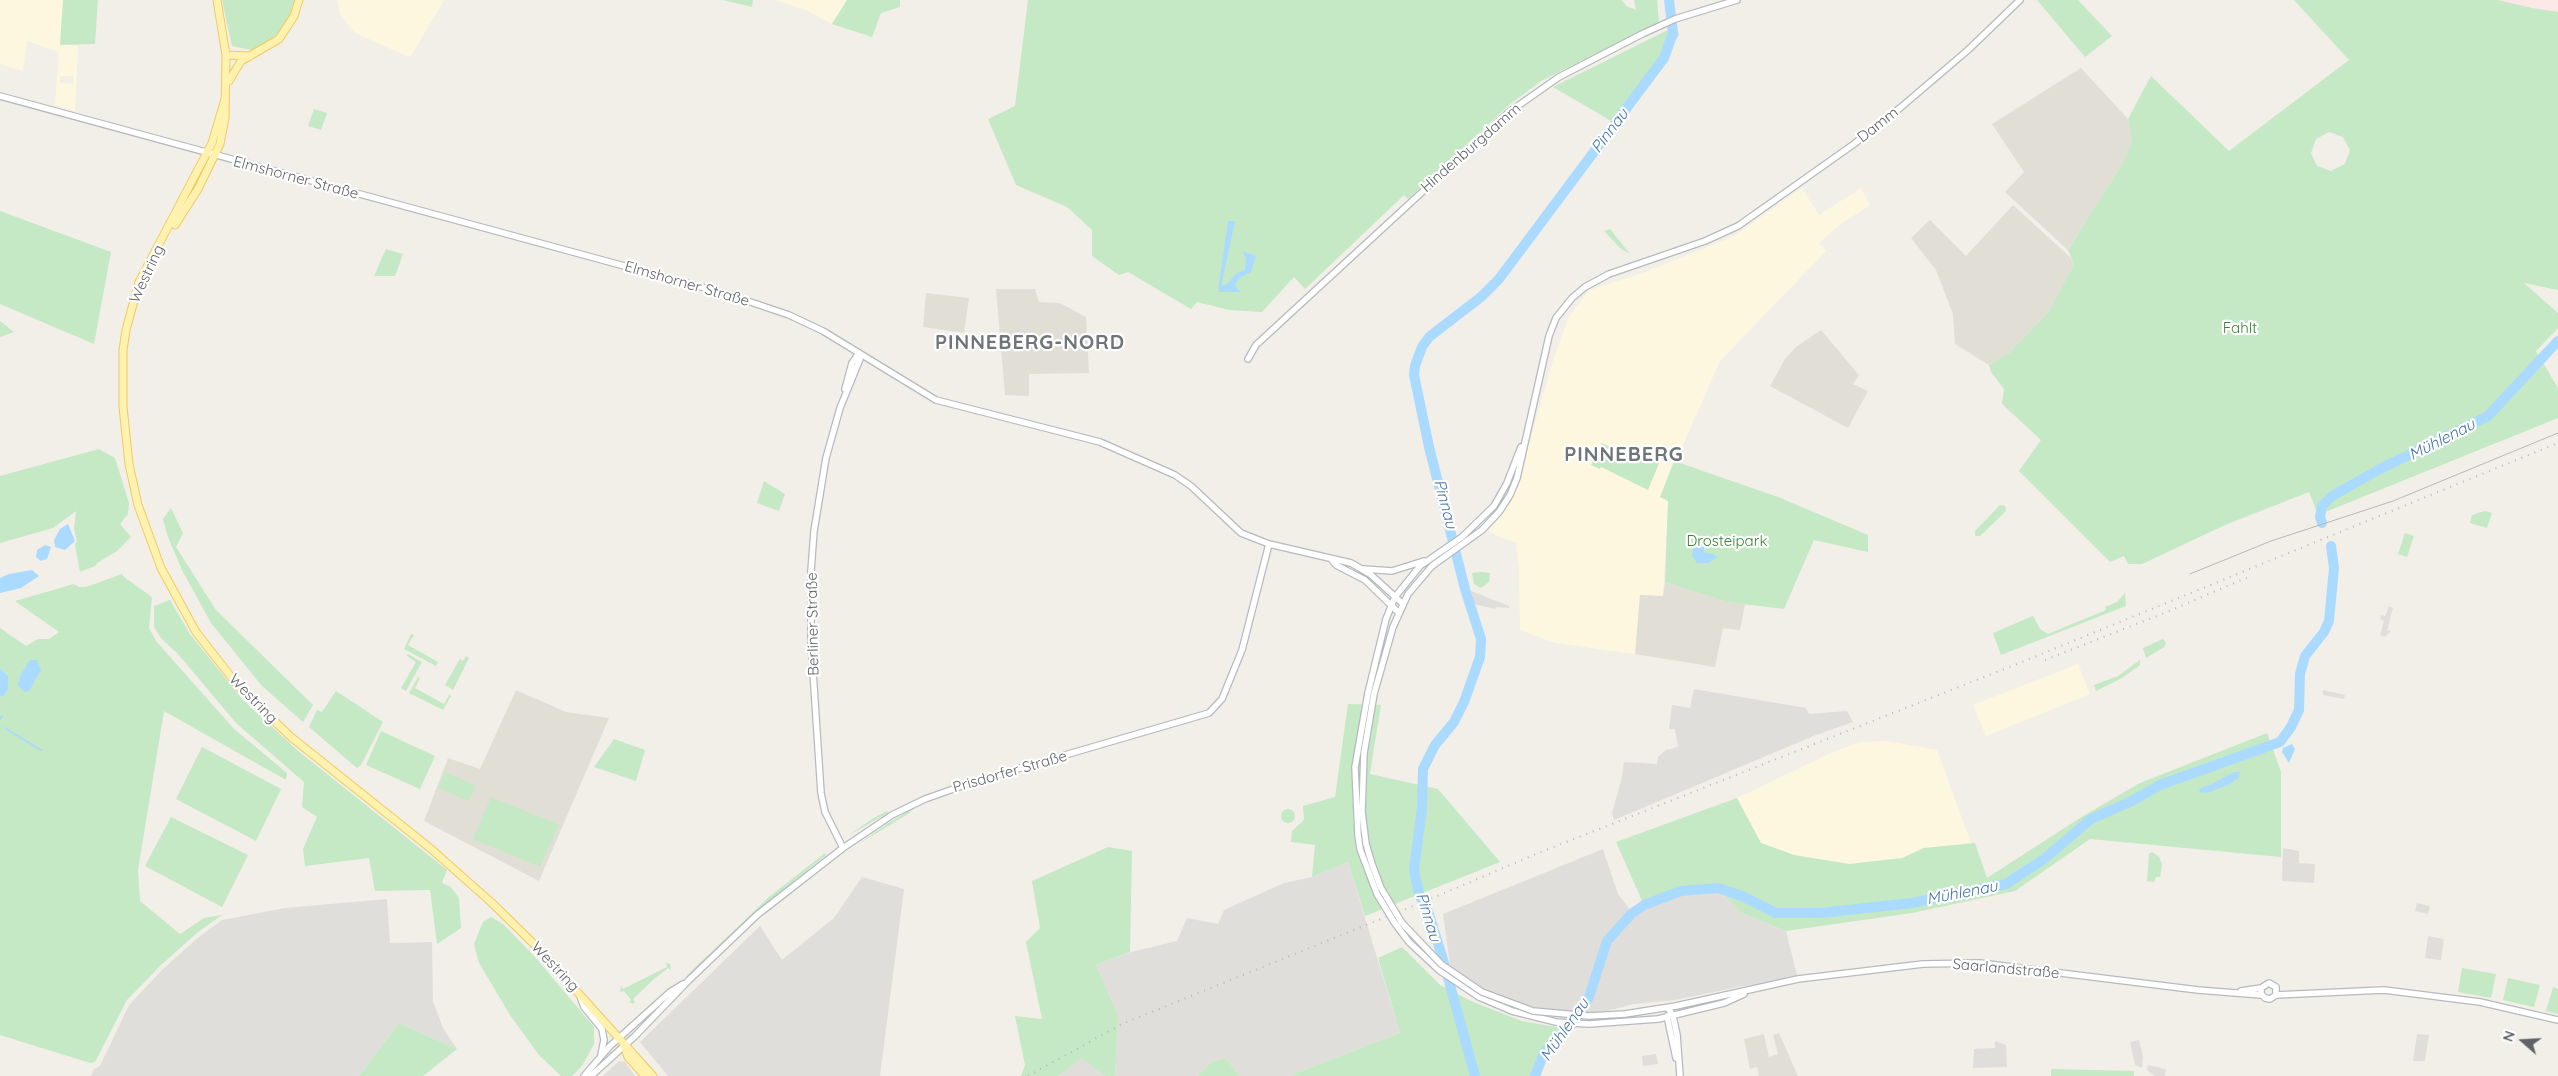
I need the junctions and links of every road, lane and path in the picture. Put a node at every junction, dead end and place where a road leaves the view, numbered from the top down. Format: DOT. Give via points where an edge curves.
graph roads {
  1 [pos="217,0"];
  2 [pos="299,0"];
  3 [pos="1737,0"];
  4 [pos="2020,0"];
  5 [pos="226,55"];
  6 [pos="250,56"];
  7 [pos="241,61"];
  8 [pos="226,63"];
  9 [pos="226,86"];
  10 [pos="0,96"];
  11 [pos="225,99"];
  12 [pos="206,152"];
  13 [pos="216,155"];
  14 [pos="166,234"];
  15 [pos="860,353"];
  16 [pos="1248,359"];
  17 [pos="1526,434"];
  18 [pos="1512,469"];
  19 [pos="1517,478"];
  20 [pos="1487,514"];
  21 [pos="1487,526"];
  22 [pos="1463,540"];
  23 [pos="1270,544"];
  24 [pos="1446,551"];
  25 [pos="1429,559"];
  26 [pos="1332,560"];
  27 [pos="1362,569"];
  28 [pos="1395,597"];
  29 [pos="1402,603"];
  30 [pos="1391,605"];
  31 [pos="1398,612"];
  32 [pos="1371,693"];
  33 [pos="843,848"];
  34 [pos="689,980"];
  35 [pos="2261,991"];
  36 [pos="2276,991"];
  37 [pos="578,992"];
  38 [pos="1748,992"];
  39 [pos="1668,1008"];
  40 [pos="1670,1017"];
  41 [pos="2558,1020"];
  42 [pos="619,1039"];
  43 [pos="624,1046"];
  44 [pos="601,1056"];
  45 [pos="584,1076"];
  46 [pos="591,1076"];
  47 [pos="645,1076"];
  48 [pos="654,1076"];
  49 [pos="1680,1076"];
  1 -- 5 [label="main road"];
  2 -- 6 [label="main road" via="294,16 279,39"];
  3 -- 16 [label="main road, Hindenburgdamm" via="1665,23 1559,77 1509,112 1256,345"];
  4 -- 17 [label="main road, Damm" via="1900,108 1724,233 1609,274 1572,298 1556,318 1549,336"];
  5 -- 6 [label="main road"];
  5 -- 8 [label="main road"];
  6 -- 7 [label="main road"];
  7 -- 8 [label="main road"];
  7 -- 9 [label="main road"];
  8 -- 9 [label="main road"];
  9 -- 11 [label="main road"];
  10 -- 12 [label="main road, Elmshorner Straße"];
  11 -- 12 [label="main road, Westring" via="212,143"];
  11 -- 13 [label="main road, Westring"];
  12 -- 13 [label="main road, Elmshorner Straße"];
  12 -- 14 [label="main road, Westring"];
  13 -- 14 [label="main road, Westring" via="177,223"];
  13 -- 15 [label="main road, Elmshorner Straße" via="726,294 804,321"];
  14 -- 37 [label="main road, Westring" via="139,282 128,315 123,350 123,407 129,464 138,505 161,568 182,610 214,658 261,709 446,861 536,946"];
  15 -- 23 [label="main road, Elmshorner Straße" via="936,400 1100,442 1176,475 1241,533"];
  15 -- 33 [label="main road, Berliner Straße" via="843,398 822,480 814,531 810,600 821,793 825,812"];
  17 -- 18 [label="main road"];
  17 -- 19 [label="main road"];
  18 -- 19 [label="main road"];
  18 -- 20 [label="main road" via="1503,492"];
  19 -- 21 [label="main road" via="1504,505"];
  20 -- 21 [label="main road"];
  20 -- 22 [label="main road"];
  21 -- 22 [label="main road"];
  22 -- 24 [label="main road"];
  23 -- 26 [label="main road, Elmshorner Straße"];
  23 -- 33 [label="main road, Prisdorfer Straße" via="1242,650 1222,699 1209,713 940,793 892,815"];
  24 -- 25 [label="main road"];
  24 -- 29 [label="main road"];
  25 -- 27 [label="main road, Elmshorner Straße" via="1392,571"];
  25 -- 28 [label="main road"];
  26 -- 27 [label="main road, Elmshorner Straße" via="1338,558"];
  26 -- 30 [label="main road, Elmshorner Straße" via="1365,580"];
  27 -- 28 [label="main road, Elmshorner Straße"];
  28 -- 29 [label="main road, Elmshorner Straße"];
  28 -- 30 [label="main road"];
  29 -- 31 [label="main road"];
  30 -- 31 [label="main road, Elmshorner Straße"];
  30 -- 32 [label="main road"];
  31 -- 32 [label="main road"];
  32 -- 39 [label="main road, Saarlandstraße, bridge" via="1362,812 1366,844 1381,888 1402,923 1441,964 1482,992 1533,1011 1589,1016"];
  32 -- 40 [label="main road, Saarlandstraße, bridge" via="1355,767 1360,849 1370,877 1394,922 1426,959 1479,997 1534,1018 1589,1024"];
  33 -- 34 [label="main road, Prisdorfer Straße" via="757,915"];
  34 -- 42 [label="main road, Prisdorfer Straße" via="670,992"];
  34 -- 43 [label="main road, Prisdorfer Straße"];
  35 -- 36 [label="main road" via="2269,983"];
  35 -- 36 [label="main road" via="2267,999 2273,998"];
  35 -- 38 [label="main road, Saarlandstraße" via="2190,989 1980,963 1923,964 1837,974"];
  36 -- 41 [label="main road" via="2384,990 2480,1002"];
  37 -- 42 [label="main road, Westring"];
  37 -- 44 [label="main road" via="584,1007 602,1029 604,1045"];
  38 -- 39 [label="main road, Saarlandstraße"];
  38 -- 40 [label="main road, Saarlandstraße" via="1724,1004"];
  39 -- 40 [label="main road"];
  40 -- 49 [label="main road"];
  42 -- 43 [label="main road, Westring"];
  42 -- 44 [label="main road, Prisdorfer Straße"];
  43 -- 46 [label="main road, Prisdorfer Straße"];
  43 -- 47 [label="main road, Westring" via="628,1057"];
  43 -- 48 [label="main road, Westring" via="633,1051"];
  44 -- 45 [label="main road, Prisdorfer Straße"];
}
